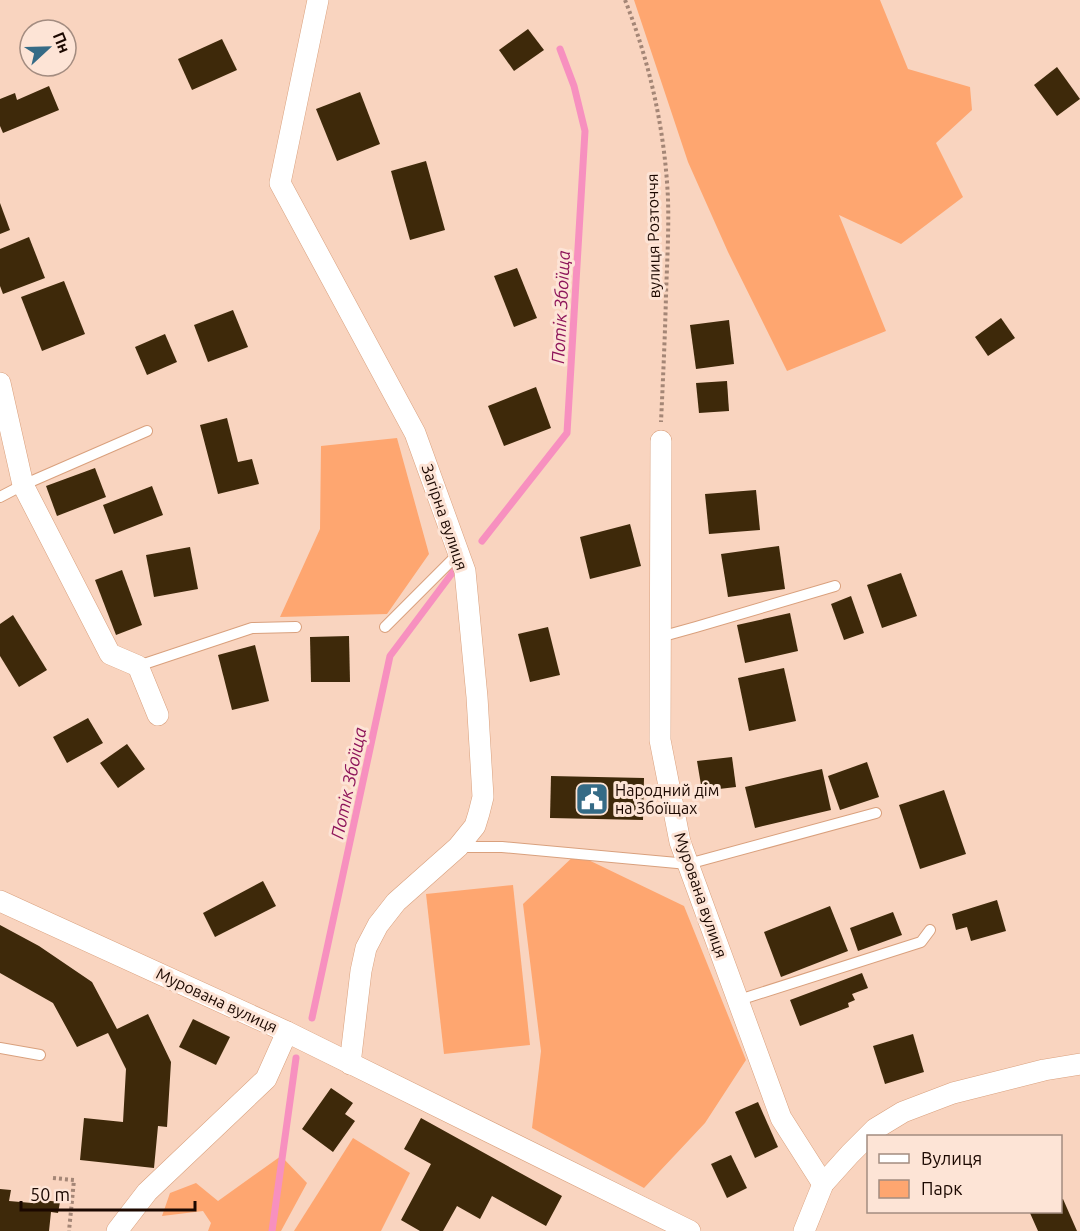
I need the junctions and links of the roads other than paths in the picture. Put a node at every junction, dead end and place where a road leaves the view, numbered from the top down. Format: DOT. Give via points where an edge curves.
graph roads {
  1 [pos="318,0"];
  2 [pos="0,383"];
  3 [pos="147,431"];
  4 [pos="661,441"];
  5 [pos="22,485"];
  6 [pos="0,496"];
  7 [pos="459,553"];
  8 [pos="835,586"];
  9 [pos="296,627"];
  10 [pos="385,627"];
  11 [pos="660,636"];
  12 [pos="138,666"];
  13 [pos="158,715"];
  14 [pos="876,813"];
  15 [pos="458,847"];
  16 [pos="688,864"];
  17 [pos="0,901"];
  18 [pos="930,930"];
  19 [pos="739,1000"];
  20 [pos="287,1032"];
  21 [pos="0,1048"];
  22 [pos="40,1055"];
  23 [pos="350,1064"];
  24 [pos="1080,1064"];
  25 [pos="869,1135"];
  26 [pos="867,1137"];
  27 [pos="823,1184"];
  28 [pos="117,1231"];
  29 [pos="690,1231"];
  30 [pos="804,1231"];
  1 -- 7 [label="street, Загірна вулиця" via="280,183 415,433"];
  2 -- 5 [label="street"];
  3 -- 5 [label="lane"];
  4 -- 11 [label="street, Мурована вулиця"];
  5 -- 6 [label="lane"];
  5 -- 12 [label="street" via="110,654"];
  7 -- 10 [label="lane"];
  7 -- 15 [label="street, Загірна вулиця" via="465,571 483,797 475,826"];
  8 -- 11 [label="lane"];
  9 -- 12 [label="lane" via="252,628"];
  11 -- 16 [label="street, Мурована вулиця" via="660,740"];
  12 -- 13 [label="street"];
  14 -- 16 [label="lane"];
  15 -- 16 [label="lane"];
  15 -- 23 [label="street, Загірна вулиця" via="396,902 366,948"];
  16 -- 19 [label="street, Мурована вулиця"];
  17 -- 20 [label="street, Мурована вулиця"];
  18 -- 19 [label="lane" via="921,942"];
  19 -- 27 [label="street, Мурована вулиця" via="781,1118"];
  20 -- 23 [label="street, Мурована вулиця"];
  20 -- 28 [label="street" via="266,1078 147,1192"];
  21 -- 22 [label="lane"];
  23 -- 29 [label="street, Мурована вулиця"];
  24 -- 25 [label="street" via="953,1093 903,1112"];
  26 -- 27 [label="street"];
  27 -- 30 [label="street"];
}
